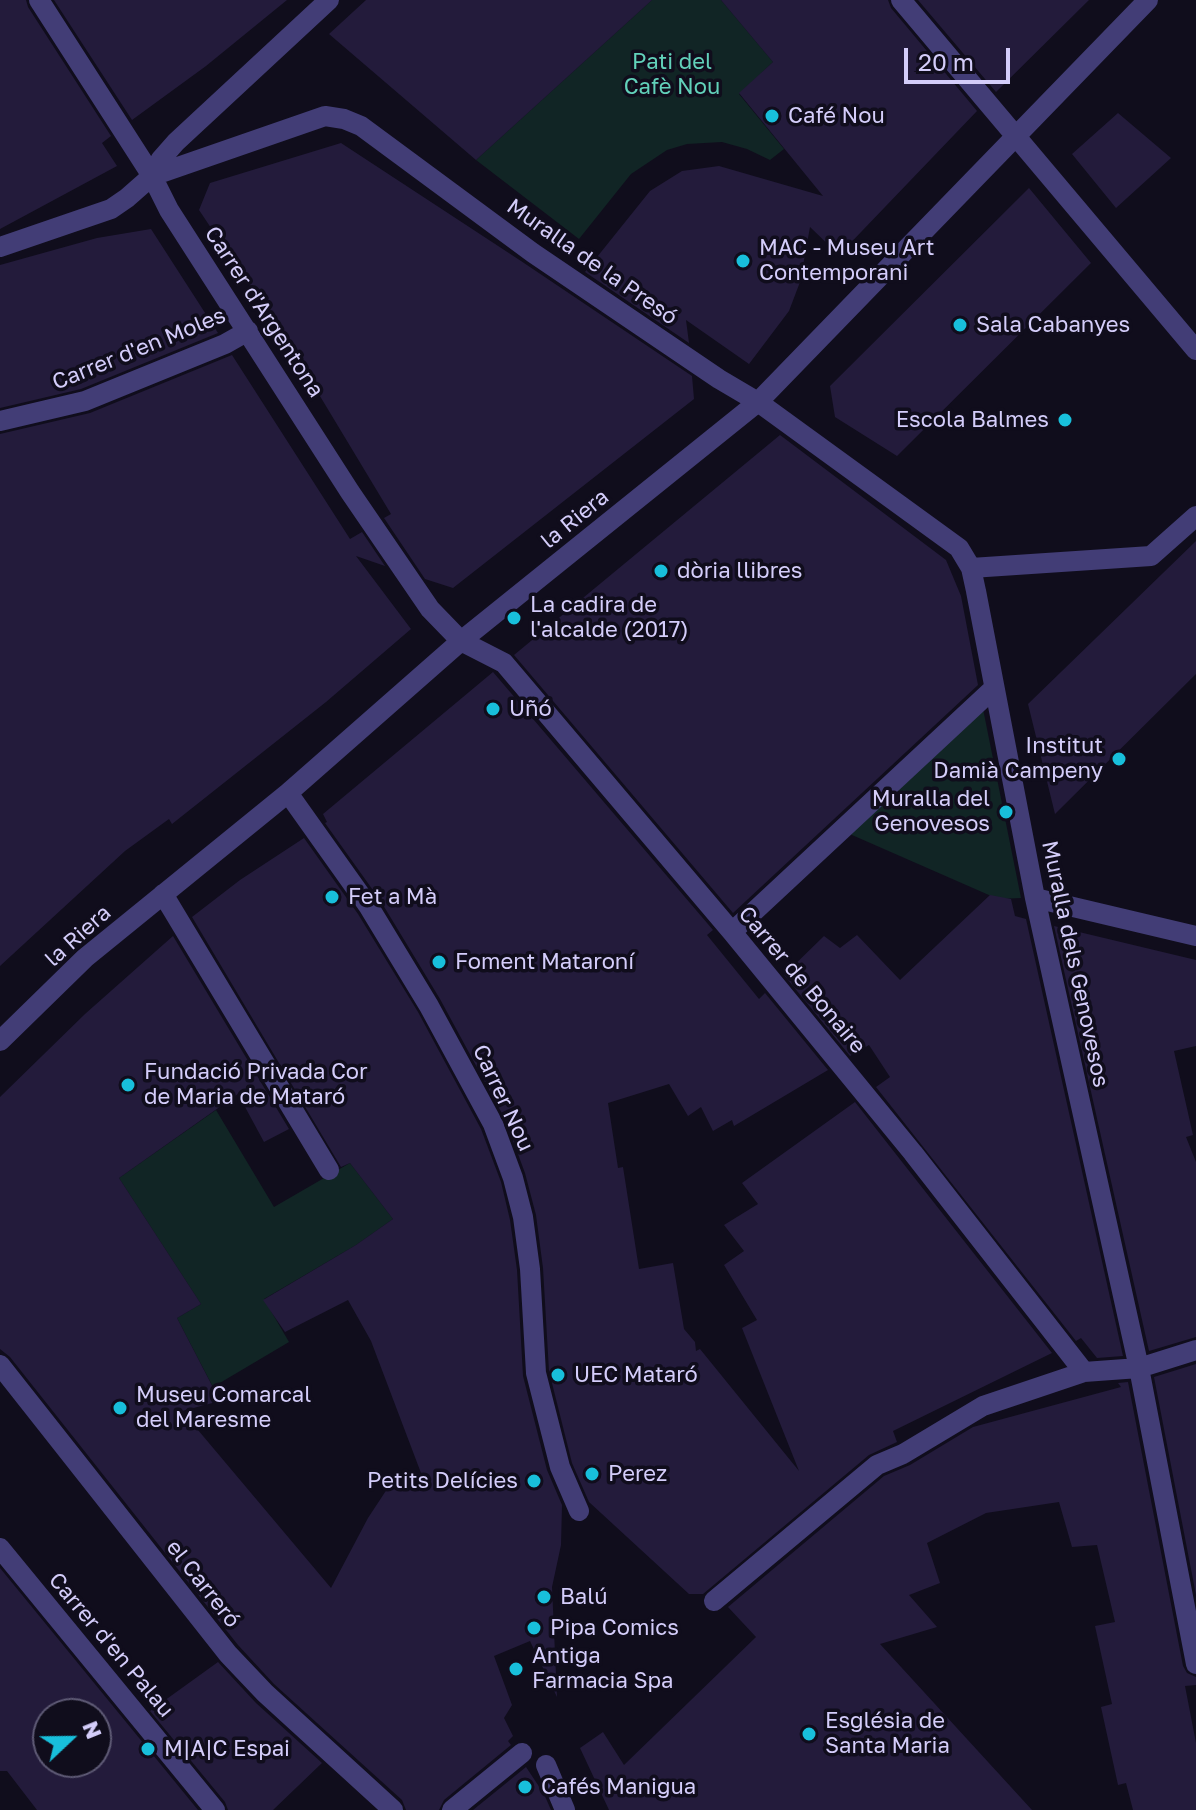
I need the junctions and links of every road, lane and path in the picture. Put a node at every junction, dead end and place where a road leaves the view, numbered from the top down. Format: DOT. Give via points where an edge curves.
graph roads {
  1 [pos="39,0"];
  2 [pos="329,0"];
  3 [pos="901,0"];
  4 [pos="1148,0"];
  5 [pos="1016,136"];
  6 [pos="152,176"];
  7 [pos="0,247"];
  8 [pos="248,331"];
  9 [pos="1196,350"];
  10 [pos="758,402"];
  11 [pos="0,421"];
  12 [pos="1196,516"];
  13 [pos="971,568"];
  14 [pos="461,641"];
  15 [pos="993,689"];
  16 [pos="288,793"];
  17 [pos="163,894"];
  18 [pos="1035,898"];
  19 [pos="732,932"];
  20 [pos="1196,936"];
  21 [pos="0,1041"];
  22 [pos="329,1170"];
  23 [pos="1196,1350"];
  24 [pos="0,1365"];
  25 [pos="1139,1368"];
  26 [pos="1084,1372"];
  27 [pos="579,1511"];
  28 [pos="0,1548"];
  29 [pos="714,1601"];
  30 [pos="1196,1664"];
  31 [pos="522,1753"];
  32 [pos="546,1765"];
  33 [pos="215,1810"];
  34 [pos="393,1810"];
  35 [pos="452,1810"];
  36 [pos="565,1810"];
  1 -- 6 [label="street, Carrer d'Argentona"];
  2 -- 6 [label="street" via="176,142"];
  3 -- 5 [label="street"];
  4 -- 5 [label="street, la Riera"];
  5 -- 9 [label="street"];
  5 -- 10 [label="street, la Riera"];
  6 -- 7 [label="street" via="111,209"];
  6 -- 8 [label="street, Carrer d'Argentona"];
  6 -- 10 [label="street, Muralla de la Presó" via="325,116 344,119"];
  8 -- 11 [label="street, Carrer d'en Moles" via="85,401"];
  8 -- 14 [label="street, Carrer d'Argentona" via="430,609"];
  10 -- 13 [label="street, Muralla de la Presó" via="959,548"];
  10 -- 14 [label="street, la Riera"];
  12 -- 13 [label="street" via="1151,556"];
  13 -- 15 [label="street, Muralla dels Genovesos"];
  14 -- 16 [label="street, la Riera"];
  14 -- 19 [label="street, Carrer de Bonaire" via="504,663"];
  15 -- 18 [label="street, Muralla dels Genovesos"];
  15 -- 19 [label="street"];
  16 -- 17 [label="street, la Riera"];
  16 -- 27 [label="street, Carrer Nou" via="369,907 493,1124 523,1217 536,1373 560,1467"];
  17 -- 21 [label="street, la Riera" via="85,958"];
  17 -- 22 [label="street"];
  18 -- 20 [label="street"];
  18 -- 25 [label="street, Muralla dels Genovesos"];
  19 -- 26 [label="street, Carrer de Bonaire"];
  23 -- 25 [label="street"];
  24 -- 34 [label="street, el Carreró" via="228,1654"];
  25 -- 26 [label="street"];
  25 -- 30 [label="street, Muralla dels Genovesos"];
  26 -- 29 [label="street" via="983,1406 877,1465"];
  28 -- 33 [label="street, Carrer d'en Palau"];
  31 -- 35 [label="street"];
  32 -- 36 [label="street"];
}
